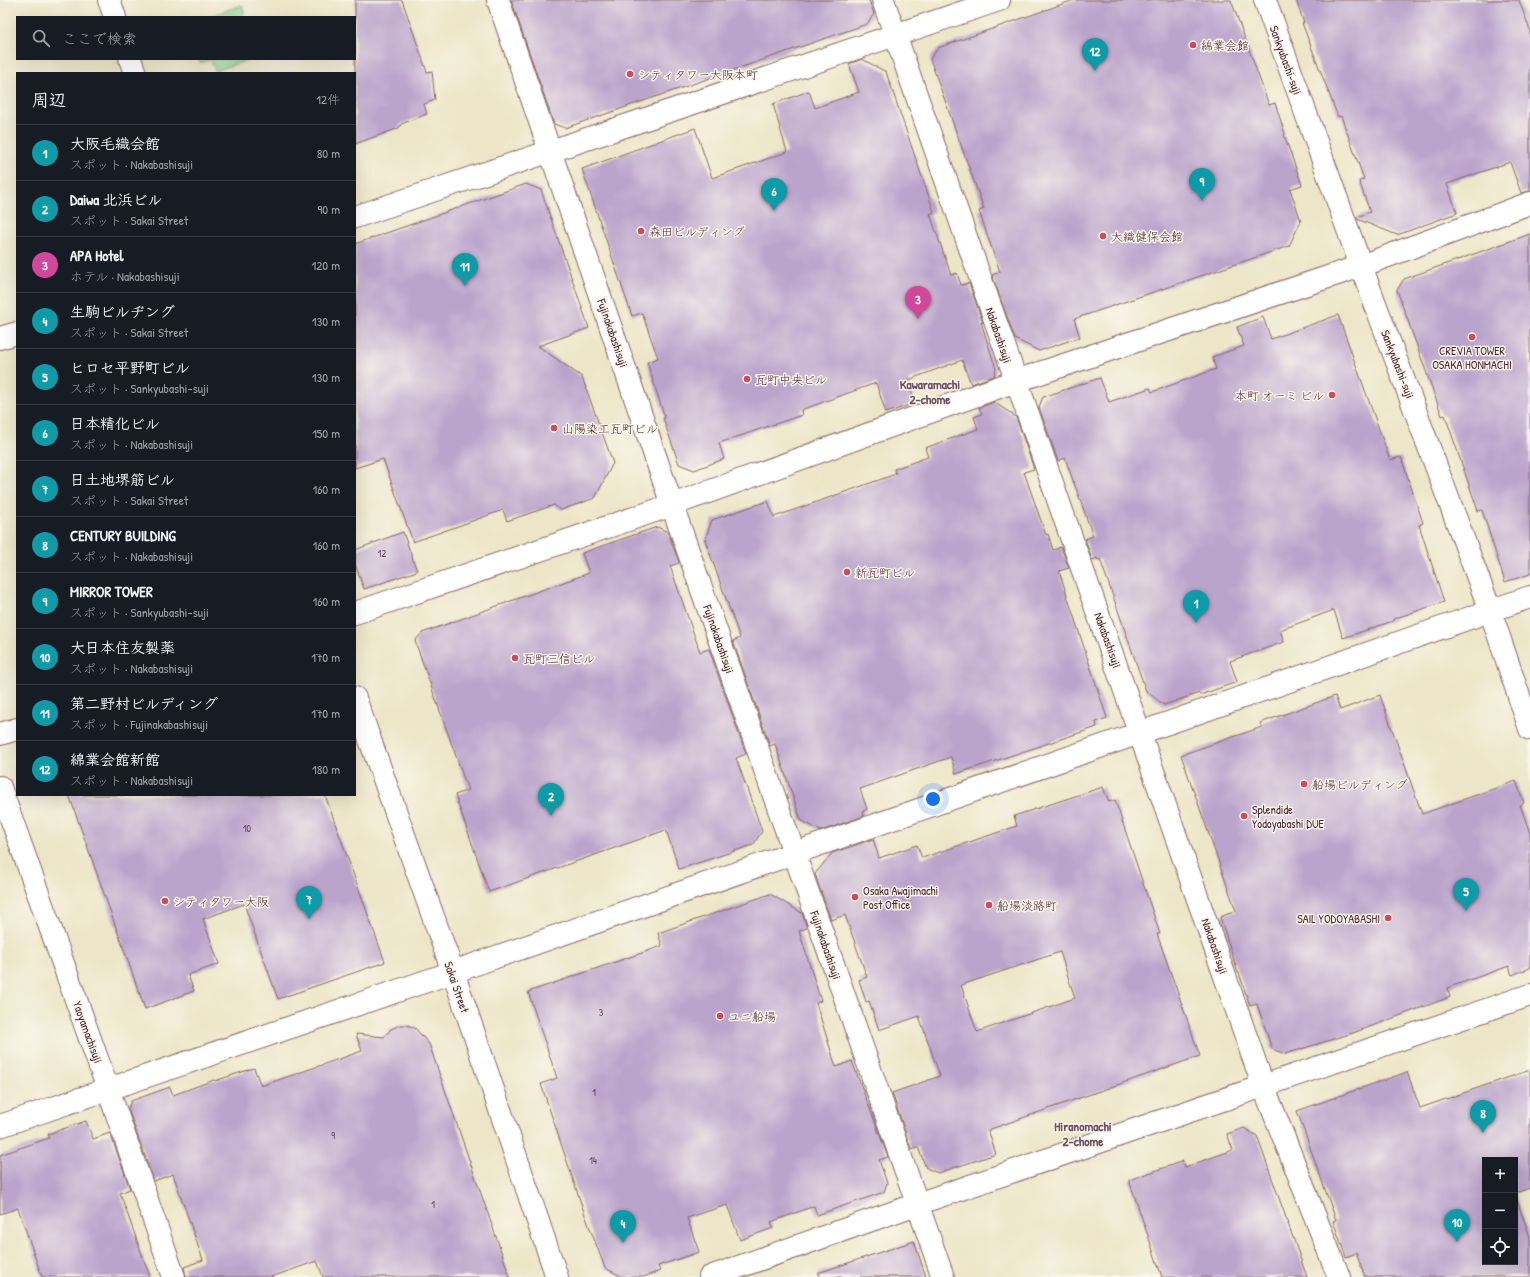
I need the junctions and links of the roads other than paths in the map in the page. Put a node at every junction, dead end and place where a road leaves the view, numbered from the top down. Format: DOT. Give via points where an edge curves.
graph roads {
  1 [pos="109,0"];
  2 [pos="498,0"];
  3 [pos="883,0"];
  4 [pos="999,0"];
  5 [pos="1264,0"];
  6 [pos="115,16"];
  7 [pos="895,36"];
  8 [pos="130,60"];
  9 [pos="135,72"];
  10 [pos="550,151"];
  11 [pos="1530,203"];
  12 [pos="356,217"];
  13 [pos="1361,266"];
  14 [pos="16,332"];
  15 [pos="0,338"];
  16 [pos="1016,381"];
  17 [pos="672,505"];
  18 [pos="1530,597"];
  19 [pos="1490,610"];
  20 [pos="356,613"];
  21 [pos="356,701"];
  22 [pos="16,729"];
  23 [pos="1530,729"];
  24 [pos="1140,731"];
  25 [pos="0,734"];
  26 [pos="0,788"];
  27 [pos="794,853"];
  28 [pos="453,972"];
  29 [pos="1530,994"];
  30 [pos="1263,1085"];
  31 [pos="108,1089"];
  32 [pos="0,1126"];
  33 [pos="917,1204"];
  34 [pos="174,1277"];
  35 [pos="556,1277"];
  36 [pos="710,1277"];
  37 [pos="943,1277"];
  38 [pos="1340,1277"];
  1 -- 6 [label="street"];
  2 -- 10 [label="street, Fujinakabashisuji"];
  3 -- 7 [label="street, Nakabashisuji"];
  4 -- 7 [label="street"];
  5 -- 13 [label="street, Sankyubashi-suji"];
  7 -- 10 [label="street"];
  7 -- 16 [label="street, Nakabashisuji"];
  8 -- 9 [label="street"];
  10 -- 12 [label="street"];
  10 -- 17 [label="street, Fujinakabashisuji"];
  11 -- 13 [label="street"];
  13 -- 16 [label="street"];
  13 -- 19 [label="street, Sankyubashi-suji"];
  14 -- 15 [label="street"];
  16 -- 17 [label="street"];
  16 -- 24 [label="street, Nakabashisuji"];
  17 -- 20 [label="street"];
  17 -- 27 [label="street, Fujinakabashisuji"];
  18 -- 19 [label="street"];
  19 -- 23 [label="street, Sankyubashi-suji"];
  19 -- 24 [label="street"];
  21 -- 28 [label="street, Sakai Street"];
  22 -- 25 [label="street"];
  24 -- 27 [label="street"];
  24 -- 30 [label="street, Nakabashisuji"];
  26 -- 31 [label="street, Yaoyamachisuji"];
  27 -- 28 [label="street"];
  27 -- 33 [label="street, Fujinakabashisuji"];
  28 -- 31 [label="street"];
  28 -- 35 [label="street, Sakai Street"];
  29 -- 30 [label="street"];
  30 -- 33 [label="street"];
  30 -- 38 [label="street, Nakabashisuji"];
  31 -- 32 [label="street"];
  31 -- 34 [label="street, Yaoyamachisuji"];
  33 -- 36 [label="street"];
  33 -- 37 [label="street, Fujinakabashisuji"];
}
